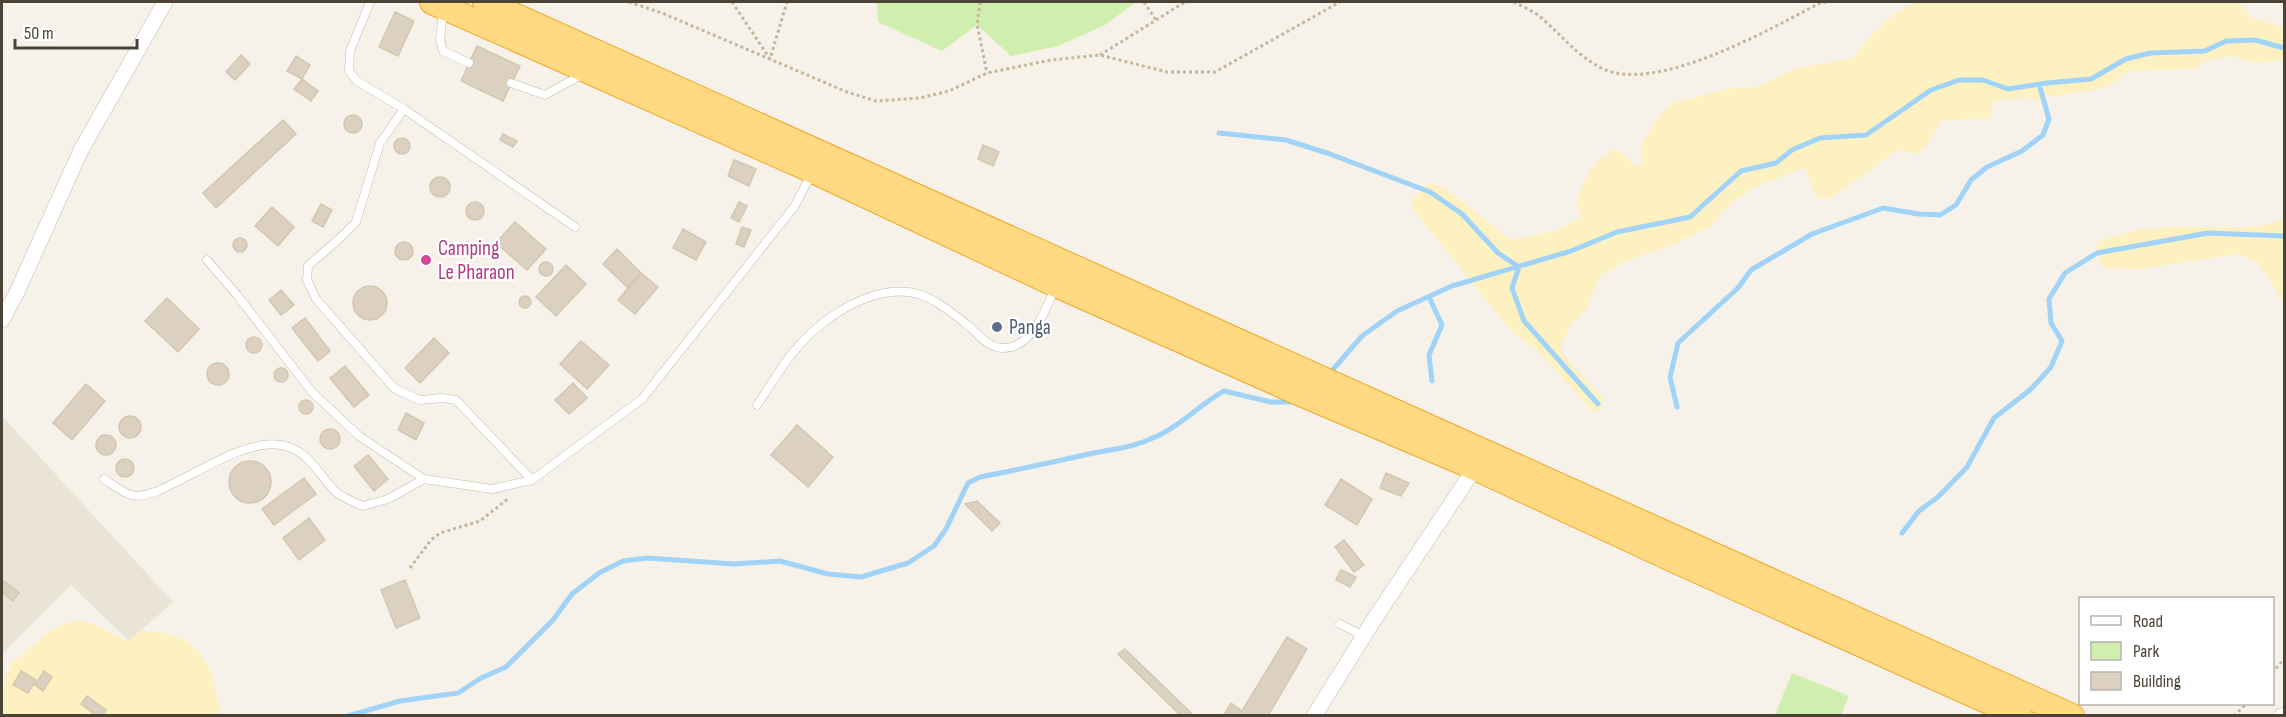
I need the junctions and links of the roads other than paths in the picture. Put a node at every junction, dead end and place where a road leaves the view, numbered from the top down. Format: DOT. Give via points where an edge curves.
graph roads {
  1 [pos="165,2"];
  2 [pos="370,2"];
  3 [pos="485,2"];
  4 [pos="438,4"];
  5 [pos="469,63"];
  6 [pos="587,72"];
  7 [pos="511,83"];
  8 [pos="404,109"];
  9 [pos="813,171"];
  10 [pos="575,227"];
  11 [pos="207,260"];
  12 [pos="1056,285"];
  13 [pos="2,320"];
  14 [pos="757,405"];
  15 [pos="1475,468"];
  16 [pos="424,478"];
  17 [pos="104,479"];
  18 [pos="532,480"];
  19 [pos="1340,624"];
  20 [pos="1365,637"];
  21 [pos="1314,716"];
  22 [pos="2020,716"];
  23 [pos="2072,716"];
  1 -- 13 [label="street" via="81,150"];
  2 -- 8 [label="lane" via="350,51 349,71 357,81"];
  3 -- 23 [label="highway"];
  4 -- 5 [label="lane" via="443,51"];
  4 -- 6 [label="highway"];
  6 -- 7 [label="lane" via="545,95"];
  6 -- 9 [label="highway"];
  8 -- 10 [label="lane"];
  8 -- 18 [label="lane" via="380,142 356,222 308,266 307,280 316,299 395,389 420,400 456,400"];
  9 -- 12 [label="highway"];
  9 -- 18 [label="lane" via="794,207 642,399"];
  11 -- 16 [label="lane" via="312,392 358,436"];
  12 -- 14 [label="lane" via="1045,312 1029,335 1016,346 1004,348 994,347 929,297 898,291 868,296 814,330 795,349"];
  12 -- 15 [label="highway"];
  15 -- 20 [label="street"];
  15 -- 22 [label="highway"];
  16 -- 17 [label="lane" via="388,499 363,506 336,492 304,453 280,445 256,446 218,459 150,493 132,496"];
  16 -- 18 [label="lane" via="492,489"];
  19 -- 20 [label="lane"];
  20 -- 21 [label="street"];
}
